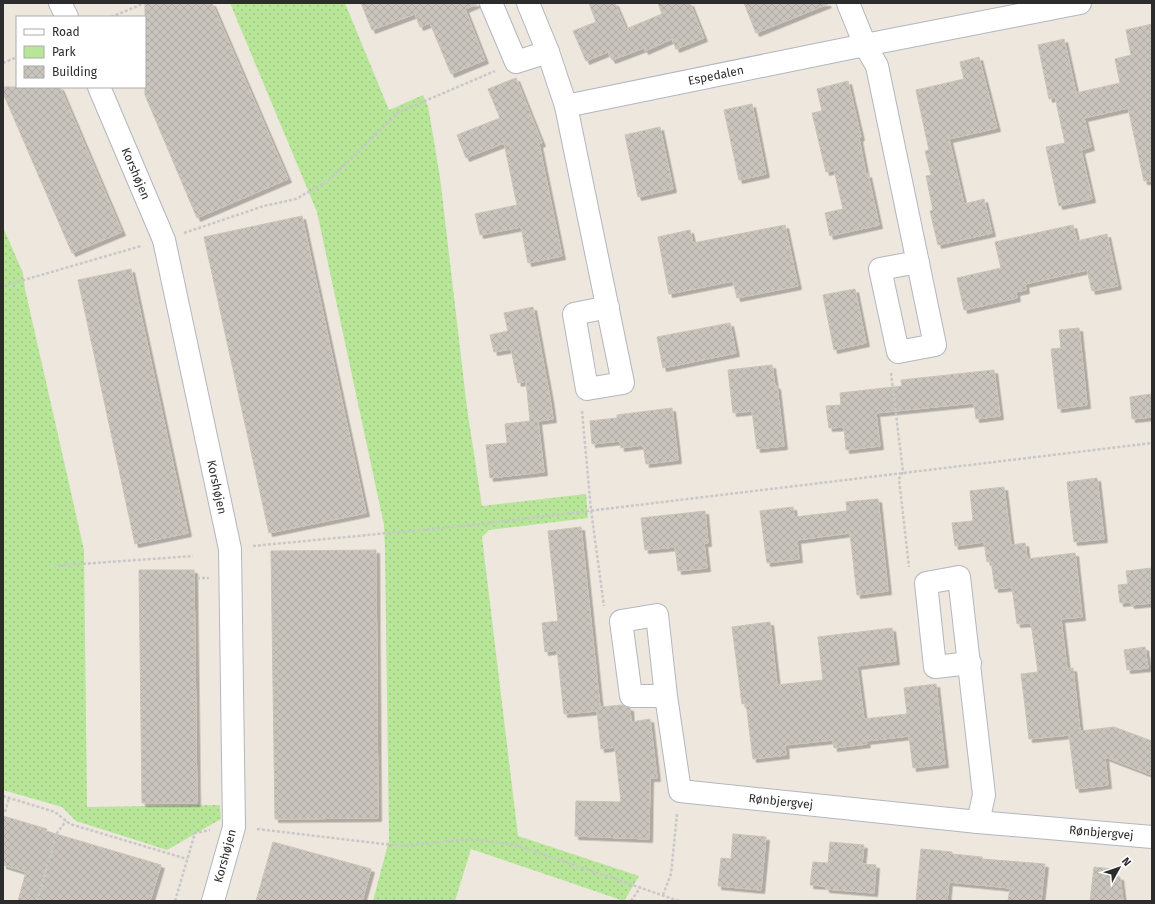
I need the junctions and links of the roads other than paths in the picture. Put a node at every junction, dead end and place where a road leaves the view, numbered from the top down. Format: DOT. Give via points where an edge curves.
graph roads {
  1 [pos="60,3"];
  2 [pos="491,3"];
  3 [pos="528,3"];
  4 [pos="848,3"];
  5 [pos="1080,3"];
  6 [pos="66,16"];
  7 [pos="865,45"];
  8 [pos="548,52"];
  9 [pos="99,88"];
  10 [pos="566,106"];
  11 [pos="918,262"];
  12 [pos="608,307"];
  13 [pos="970,663"];
  14 [pos="666,696"];
  15 [pos="978,822"];
  16 [pos="1152,837"];
  17 [pos="213,901"];
  1 -- 6 [label="street"];
  2 -- 8 [label="street" via="516,62"];
  3 -- 8 [label="street"];
  4 -- 7 [label="street"];
  5 -- 7 [label="street, Espedalen"];
  7 -- 10 [label="street, Espedalen"];
  7 -- 11 [label="street" via="877,66"];
  8 -- 10 [label="street"];
  9 -- 17 [label="street, Korshøjen" via="164,240 230,549 234,827"];
  10 -- 12 [label="street"];
  11 -- 11 [label="street" via="880,269 898,352 936,345"];
  12 -- 12 [label="street" via="623,383 587,389 574,314"];
  13 -- 13 [label="street" via="959,577 926,583 935,667"];
  13 -- 15 [label="street" via="984,795"];
  14 -- 14 [label="street" via="657,615 621,621 631,696"];
  14 -- 15 [label="street, Rønbjergvej" via="680,791"];
  15 -- 16 [label="street, Rønbjergvej"];
}
